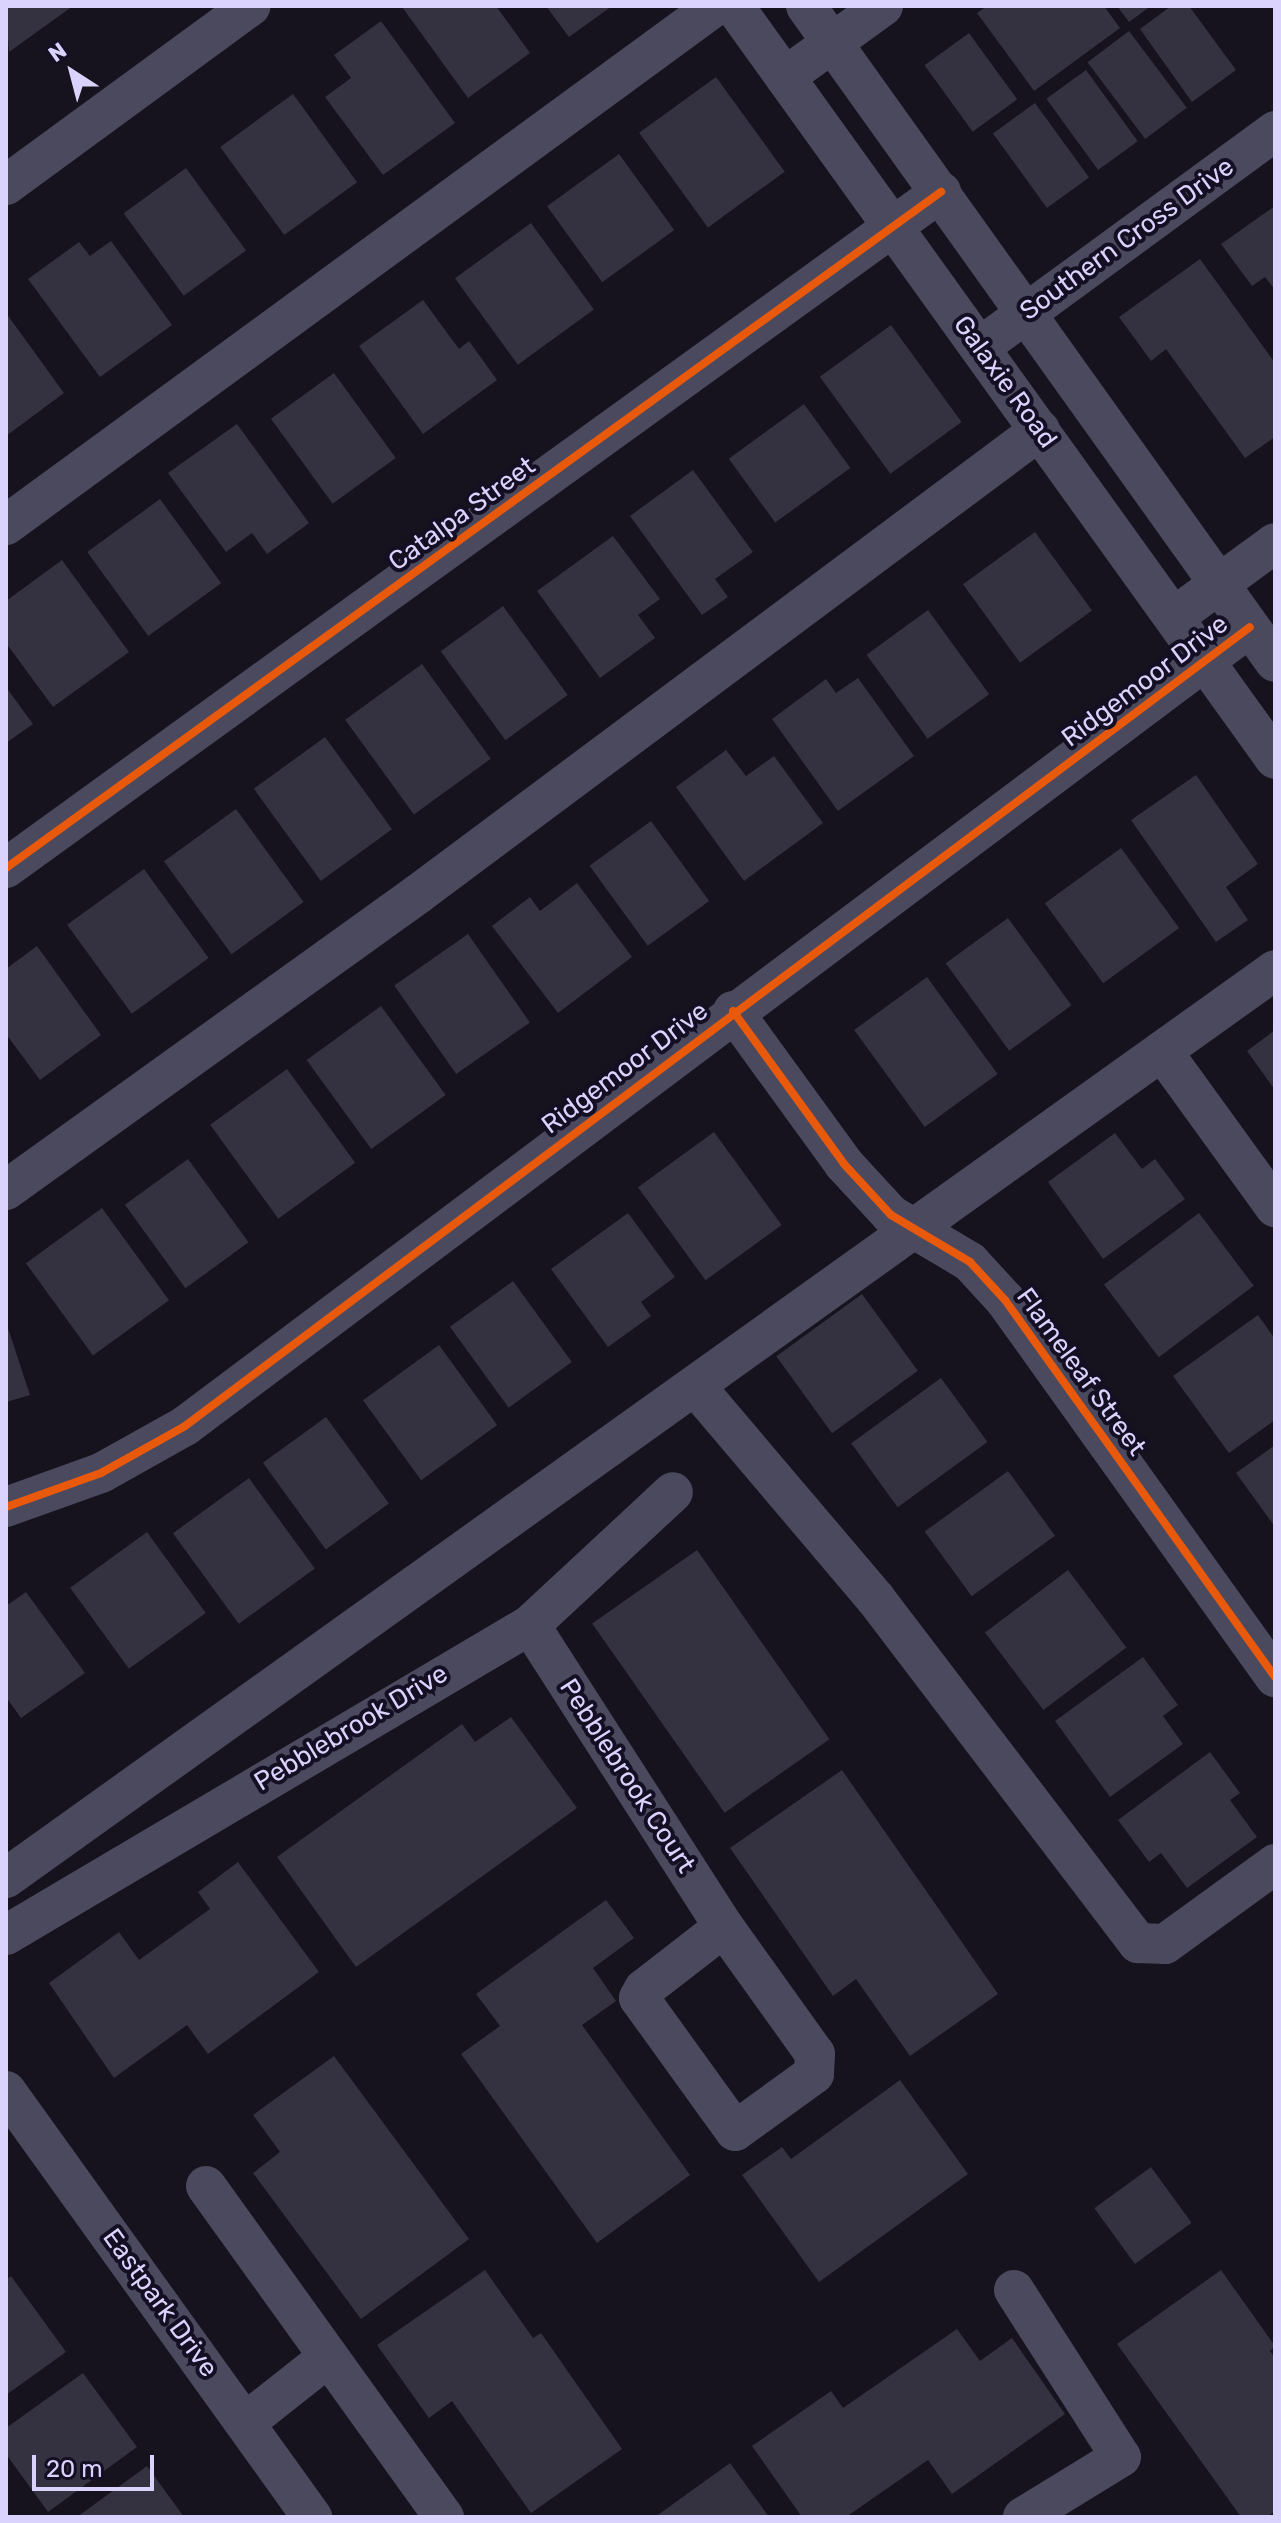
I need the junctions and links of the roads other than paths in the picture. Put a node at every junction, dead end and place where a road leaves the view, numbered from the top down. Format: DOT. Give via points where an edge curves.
graph roads {
  1 [pos="251,6"];
  2 [pos="715,6"];
  3 [pos="734,6"];
  4 [pos="806,6"];
  5 [pos="883,6"];
  6 [pos="832,43"];
  7 [pos="785,77"];
  8 [pos="1275,131"];
  9 [pos="6,185"];
  10 [pos="941,192"];
  11 [pos="893,225"];
  12 [pos="1028,311"];
  13 [pos="980,347"];
  14 [pos="1040,430"];
  15 [pos="6,525"];
  16 [pos="1275,543"];
  17 [pos="1220,582"];
  18 [pos="1174,617"];
  19 [pos="1250,627"];
  20 [pos="1205,661"];
  21 [pos="1275,662"];
  22 [pos="1275,759"];
  23 [pos="6,868"];
  24 [pos="1275,970"];
  25 [pos="733,1011"];
  26 [pos="1162,1051"];
  27 [pos="6,1190"];
  28 [pos="1275,1207"];
  29 [pos="913,1229"];
  30 [pos="696,1387"];
  31 [pos="673,1492"];
  32 [pos="6,1507"];
  33 [pos="530,1625"];
  34 [pos="1275,1677"];
  35 [pos="1275,1864"];
  36 [pos="6,1878"];
  37 [pos="724,1927"];
  38 [pos="6,1935"];
  39 [pos="6,2091"];
  40 [pos="206,2186"];
  41 [pos="1014,2290"];
  42 [pos="327,2358"];
  43 [pos="246,2422"];
  44 [pos="312,2517"];
  45 [pos="444,2517"];
  46 [pos="1023,2517"];
  1 -- 9 [label="street"];
  2 -- 15 [label="street"];
  3 -- 7 [label="street, Galaxie Road"];
  4 -- 6 [label="street"];
  5 -- 6 [label="street"];
  6 -- 7 [label="street"];
  6 -- 10 [label="street"];
  7 -- 11 [label="street, Galaxie Road"];
  8 -- 12 [label="street, Southern Cross Drive"];
  10 -- 11 [label="street, Catalpa Street"];
  10 -- 12 [label="street"];
  11 -- 13 [label="street, Galaxie Road"];
  11 -- 23 [label="street, Catalpa Street"];
  12 -- 13 [label="street, Southern Cross Drive"];
  12 -- 17 [label="street"];
  13 -- 14 [label="street, Galaxie Road"];
  14 -- 18 [label="street, Galaxie Road"];
  14 -- 27 [label="street" via="418,894"];
  16 -- 17 [label="street"];
  17 -- 18 [label="street"];
  17 -- 19 [label="street"];
  18 -- 20 [label="street, Galaxie Road"];
  19 -- 20 [label="street, Ridgemoor Drive"];
  19 -- 21 [label="street"];
  20 -- 22 [label="street, Galaxie Road"];
  20 -- 25 [label="street, Ridgemoor Drive"];
  24 -- 26 [label="street"];
  25 -- 29 [label="street, Flameleaf Street" via="844,1164 891,1215"];
  25 -- 32 [label="street, Ridgemoor Drive" via="185,1426 101,1473"];
  26 -- 28 [label="street"];
  26 -- 29 [label="street"];
  29 -- 30 [label="street"];
  29 -- 34 [label="street, Flameleaf Street" via="970,1262 1005,1300"];
  30 -- 35 [label="street" via="875,1598 1138,1943 1165,1944"];
  30 -- 36 [label="street"];
  31 -- 33 [label="street, Pebblebrook Drive"];
  33 -- 37 [label="street, Pebblebrook Court"];
  33 -- 38 [label="street, Pebblebrook Drive"];
  37 -- 37 [label="street, Pebblebrook Court" via="815,2054 818,2066 735,2131 639,1998"];
  39 -- 43 [label="street, Eastpark Drive"];
  40 -- 42 [label="street"];
  41 -- 46 [label="street" via="1121,2457"];
  42 -- 43 [label="street"];
  42 -- 45 [label="street"];
  43 -- 44 [label="street, Eastpark Drive"];
}
